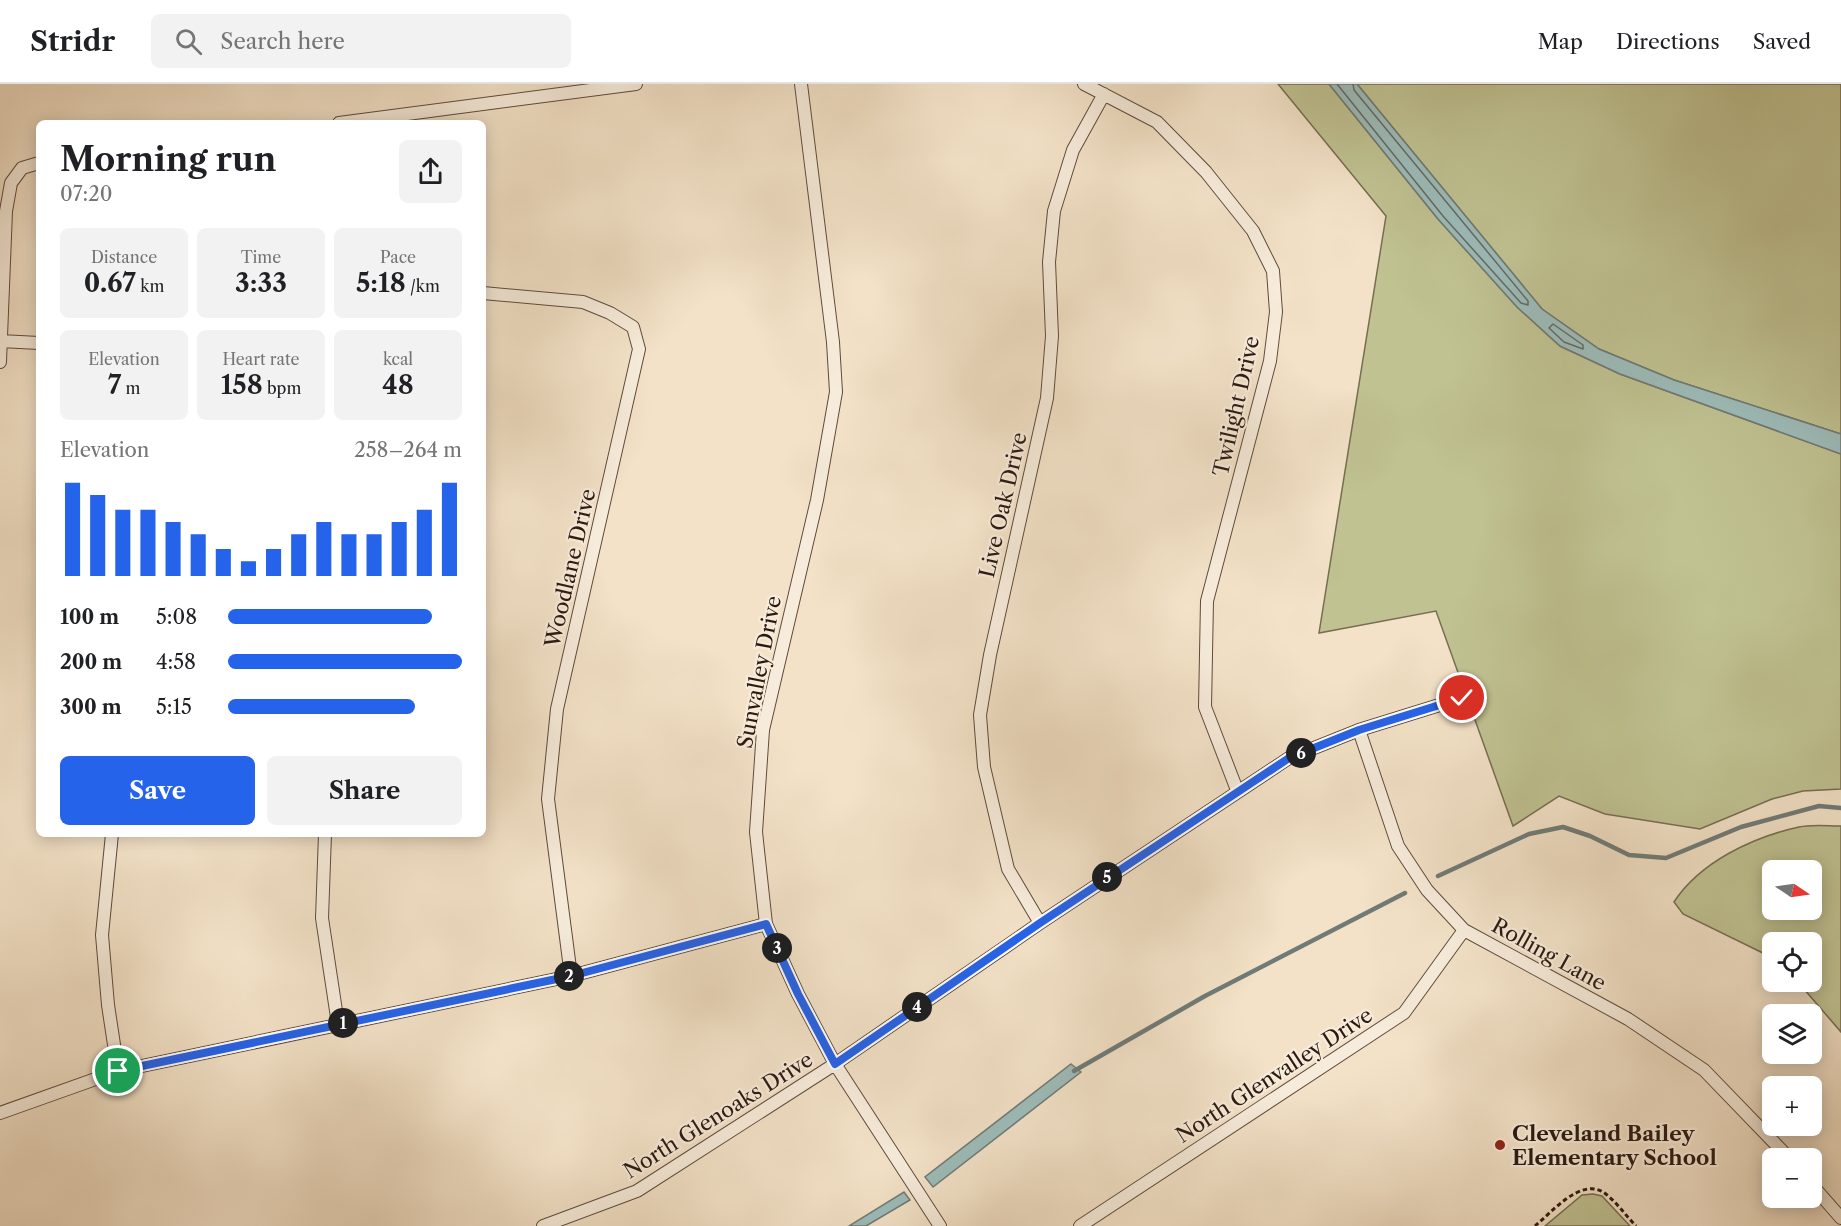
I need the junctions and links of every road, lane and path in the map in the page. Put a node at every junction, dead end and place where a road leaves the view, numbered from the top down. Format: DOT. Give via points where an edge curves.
graph roads {
  1 [pos="636,84"];
  2 [pos="801,84"];
  3 [pos="1084,84"];
  4 [pos="1104,94"];
  5 [pos="386,120"];
  6 [pos="36,164"];
  7 [pos="486,293"];
  8 [pos="1,341"];
  9 [pos="36,343"];
  10 [pos="0,362"];
  11 [pos="1462,698"];
  12 [pos="1359,730"];
  13 [pos="1237,790"];
  14 [pos="112,837"];
  15 [pos="326,837"];
  16 [pos="1040,923"];
  17 [pos="766,924"];
  18 [pos="1464,930"];
  19 [pos="571,976"];
  20 [pos="338,1024"];
  21 [pos="835,1064"];
  22 [pos="118,1071"];
  23 [pos="0,1113"];
  24 [pos="1779,1148"];
  25 [pos="1822,1196"];
  26 [pos="1841,1218"];
  27 [pos="543,1226"];
  28 [pos="940,1226"];
  29 [pos="1080,1226"];
  30 [pos="1535,1226"];
  31 [pos="1636,1226"];
  1 -- 5 [label="street"];
  2 -- 17 [label="street, Sunvalley Drive" via="836,392 817,500 763,730 756,832"];
  3 -- 4 [label="street, Twilight Drive"];
  4 -- 13 [label="street, Twilight Drive" via="1157,122 1206,172 1253,231 1273,271 1276,312 1270,361 1207,601 1205,707"];
  4 -- 16 [label="street, Live Oak Drive" via="1073,150 1054,211 1049,262 1052,336 1047,398 980,715 984,767 1008,869"];
  6 -- 8 [label="street" via="22,168 11,183 6,211"];
  7 -- 19 [label="street, Woodlane Drive" via="583,302 633,327 639,349 555,732 548,799"];
  8 -- 9 [label="street"];
  8 -- 10 [label="street"];
  11 -- 12 [label="street, North Glenoaks Drive"];
  12 -- 13 [label="street, North Glenoaks Drive" via="1289,758"];
  12 -- 18 [label="street, Rolling Lane" via="1398,846 1427,890"];
  13 -- 16 [label="street, North Glenoaks Drive"];
  14 -- 22 [label="street" via="102,935"];
  15 -- 20 [label="street" via="322,918"];
  16 -- 21 [label="street, North Glenoaks Drive"];
  17 -- 19 [label="street"];
  17 -- 21 [label="street, Sunvalley Drive"];
  18 -- 24 [label="street, Rolling Lane" via="1628,1019 1704,1070"];
  18 -- 29 [label="street, North Glenvalley Drive" via="1404,1012"];
  19 -- 20 [label="street"];
  20 -- 22 [label="street"];
  21 -- 27 [label="street, North Glenoaks Drive" via="637,1191"];
  21 -- 28 [label="street, Sunvalley Drive"];
  22 -- 23 [label="street"];
  25 -- 26 [label="street"];
  30 -- 31 [label="path" via="1575,1193 1593,1188 1603,1192"];
}
